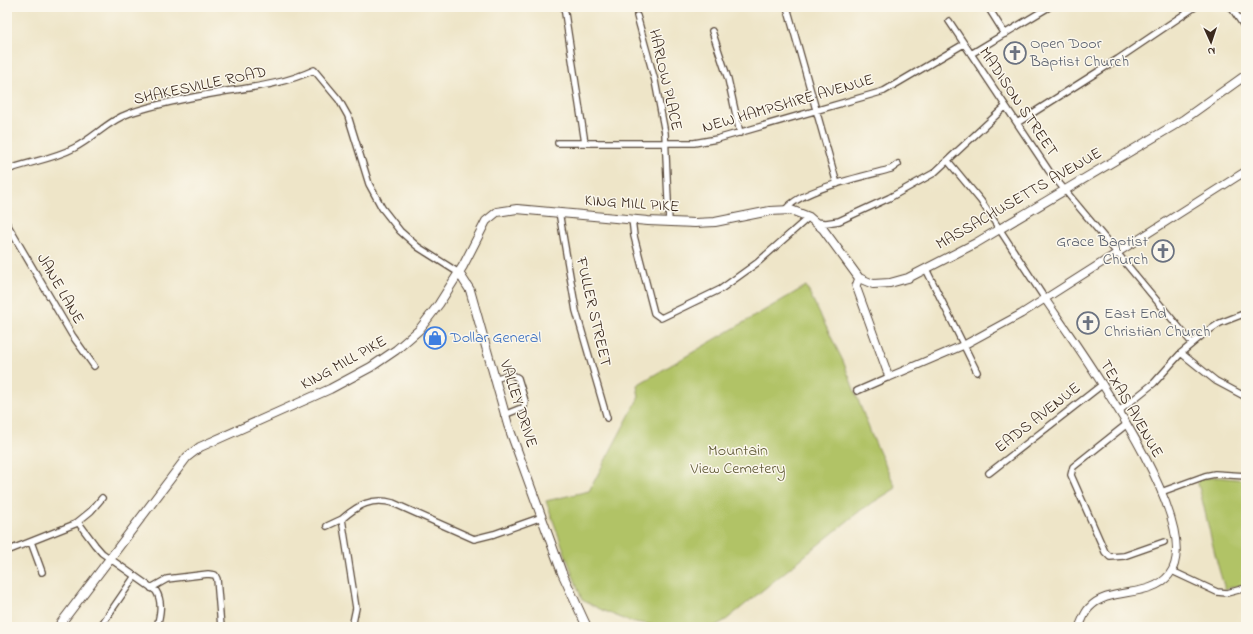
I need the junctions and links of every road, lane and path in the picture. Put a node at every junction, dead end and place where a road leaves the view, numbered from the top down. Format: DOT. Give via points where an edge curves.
graph roads {
  1 [pos="564,7"];
  2 [pos="786,7"];
  3 [pos="988,7"];
  4 [pos="1049,7"];
  5 [pos="1196,7"];
  6 [pos="1231,7"];
  7 [pos="637,16"];
  8 [pos="949,21"];
  9 [pos="1246,29"];
  10 [pos="712,31"];
  11 [pos="1005,34"];
  12 [pos="964,44"];
  13 [pos="971,54"];
  14 [pos="314,70"];
  15 [pos="1246,75"];
  16 [pos="1005,107"];
  17 [pos="816,111"];
  18 [pos="1017,123"];
  19 [pos="740,133"];
  20 [pos="558,143"];
  21 [pos="585,143"];
  22 [pos="667,144"];
  23 [pos="948,161"];
  24 [pos="898,164"];
  25 [pos="7,170"];
  26 [pos="1246,171"];
  27 [pos="837,184"];
  28 [pos="1064,190"];
  29 [pos="786,210"];
  30 [pos="559,212"];
  31 [pos="632,219"];
  32 [pos="812,219"];
  33 [pos="669,222"];
  34 [pos="7,224"];
  35 [pos="1000,229"];
  36 [pos="1116,254"];
  37 [pos="926,269"];
  38 [pos="459,273"];
  39 [pos="859,278"];
  40 [pos="1045,299"];
  41 [pos="1246,313"];
  42 [pos="1192,343"];
  43 [pos="964,345"];
  44 [pos="1181,353"];
  45 [pos="94,366"];
  46 [pos="977,372"];
  47 [pos="889,377"];
  48 [pos="494,379"];
  49 [pos="1103,384"];
  50 [pos="857,391"];
  51 [pos="1246,398"];
  52 [pos="1119,411"];
  53 [pos="504,414"];
  54 [pos="606,418"];
  55 [pos="1127,424"];
  56 [pos="989,473"];
  57 [pos="1246,476"];
  58 [pos="1161,492"];
  59 [pos="102,498"];
  60 [pos="542,517"];
  61 [pos="342,519"];
  62 [pos="78,522"];
  63 [pos="327,526"];
  64 [pos="31,542"];
  65 [pos="1164,542"];
  66 [pos="7,551"];
  67 [pos="110,559"];
  68 [pos="1172,571"];
  69 [pos="42,572"];
  70 [pos="135,576"];
  71 [pos="151,588"];
  72 [pos="1246,588"];
  73 [pos="58,627"];
  74 [pos="100,627"];
  75 [pos="157,627"];
  76 [pos="221,627"];
  77 [pos="352,627"];
  78 [pos="587,627"];
  79 [pos="1079,627"];
  1 -- 21 [label="street"];
  2 -- 17 [label="street"];
  3 -- 11 [label="street"];
  4 -- 11 [label="street"];
  5 -- 18 [label="street"];
  6 -- 9 [label="street"];
  7 -- 22 [label="street, HARLOW PLACE" via="655,81"];
  8 -- 12 [label="street, MADISON STREET"];
  10 -- 19 [label="street" via="728,79"];
  11 -- 13 [label="street"];
  12 -- 13 [label="street, MADISON STREET"];
  12 -- 17 [label="street, NEW HAMPSHIRE AVENUE" via="884,91"];
  13 -- 16 [label="street, MADISON STREET"];
  14 -- 25 [label="street, SHAKESVILLE ROAD" via="269,85 204,95 130,113 113,121 86,142 67,151"];
  14 -- 38 [label="street, VALLEY DRIVE" via="346,112 369,184 382,208 400,231 418,247"];
  15 -- 28 [label="main road, MASSACHUSETTS AVENUE" via="1184,120"];
  16 -- 18 [label="street, MADISON STREET"];
  16 -- 23 [label="street"];
  17 -- 19 [label="street, NEW HAMPSHIRE AVENUE"];
  17 -- 27 [label="street"];
  18 -- 28 [label="street, MADISON STREET"];
  19 -- 22 [label="street, NEW HAMPSHIRE AVENUE" via="704,142"];
  20 -- 21 [label="street, NEW HAMPSHIRE AVENUE"];
  21 -- 22 [label="street, NEW HAMPSHIRE AVENUE"];
  22 -- 33 [label="street, HARLOW PLACE"];
  23 -- 32 [label="street" via="920,182 852,215 833,222"];
  23 -- 35 [label="street, TEXAS AVENUE"];
  24 -- 27 [label="street" via="891,169"];
  26 -- 36 [label="street"];
  27 -- 29 [label="street" via="801,197"];
  28 -- 35 [label="main road, MASSACHUSETTS AVENUE"];
  28 -- 36 [label="street, MADISON STREET"];
  29 -- 32 [label="main road, KING MILL PIKE"];
  29 -- 33 [label="main road, KING MILL PIKE" via="715,222"];
  30 -- 31 [label="main road, KING MILL PIKE"];
  30 -- 38 [label="main road, KING MILL PIKE" via="509,209 492,215 482,227"];
  30 -- 54 [label="street, FULLER STREET" via="576,311"];
  31 -- 32 [label="street" via="637,250 654,313 658,317 666,317 730,283"];
  31 -- 33 [label="main road, KING MILL PIKE"];
  32 -- 39 [label="main road" via="832,239"];
  34 -- 45 [label="street, JANE LANE" via="72,335"];
  35 -- 37 [label="main road, MASSACHUSETTS AVENUE"];
  35 -- 40 [label="street, TEXAS AVENUE"];
  36 -- 40 [label="street"];
  36 -- 42 [label="street, MADISON STREET"];
  37 -- 39 [label="main road, MASSACHUSETTS AVENUE" via="890,283 873,284"];
  37 -- 43 [label="street"];
  38 -- 48 [label="main road, VALLEY DRIVE" via="470,290"];
  38 -- 67 [label="main road, KING MILL PIKE" via="423,326 383,360 293,407 193,451 180,464"];
  39 -- 47 [label="street" via="856,286"];
  40 -- 43 [label="street"];
  40 -- 49 [label="street, TEXAS AVENUE"];
  41 -- 42 [label="street" via="1220,323"];
  42 -- 44 [label="street"];
  43 -- 46 [label="street"];
  43 -- 47 [label="street"];
  44 -- 51 [label="street" via="1216,381"];
  44 -- 52 [label="street" via="1154,383"];
  47 -- 50 [label="street"];
  48 -- 53 [label="main road, VALLEY DRIVE"];
  48 -- 53 [label="street" via="511,374 518,378 525,401 524,407"];
  49 -- 52 [label="street, TEXAS AVENUE"];
  49 -- 56 [label="street, EADS AVENUE"];
  52 -- 55 [label="street, TEXAS AVENUE"];
  53 -- 60 [label="main road, VALLEY DRIVE"];
  55 -- 58 [label="street, TEXAS AVENUE"];
  55 -- 65 [label="street" via="1073,467 1071,475 1105,552 1110,557 1124,556"];
  57 -- 58 [label="street" via="1204,476"];
  58 -- 68 [label="street, TEXAS AVENUE" via="1174,531 1175,558"];
  59 -- 62 [label="street"];
  60 -- 61 [label="street" via="474,539 384,500 356,507"];
  60 -- 78 [label="main road, VALLEY DRIVE" via="570,593"];
  61 -- 63 [label="street"];
  61 -- 77 [label="street" via="356,608"];
  62 -- 64 [label="street"];
  62 -- 67 [label="street" via="95,546"];
  64 -- 66 [label="street"];
  64 -- 69 [label="street"];
  67 -- 70 [label="street"];
  67 -- 73 [label="main road, KING MILL PIKE"];
  68 -- 72 [label="street" via="1217,592"];
  68 -- 79 [label="street" via="1160,582 1099,600 1088,608"];
  70 -- 71 [label="street"];
  70 -- 74 [label="street"];
  71 -- 75 [label="street" via="156,591 160,600"];
  71 -- 76 [label="street" via="167,579 215,575"];
}
